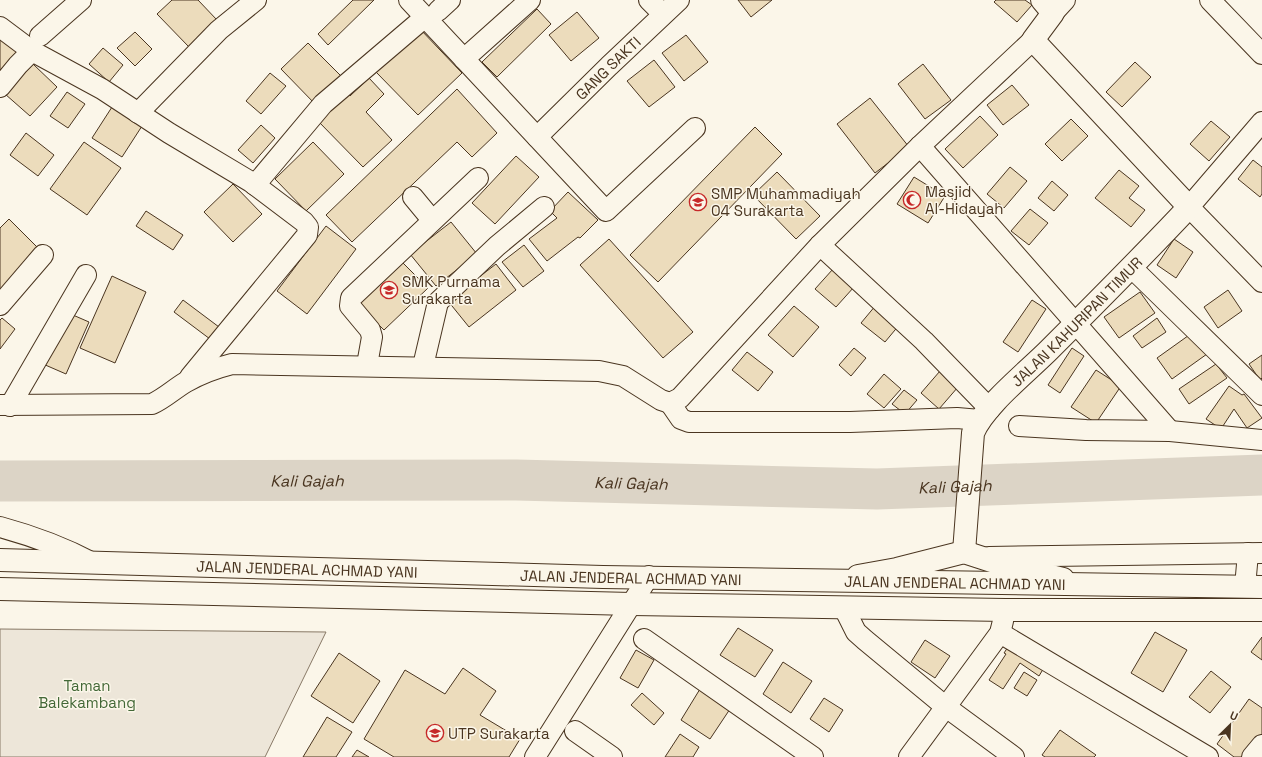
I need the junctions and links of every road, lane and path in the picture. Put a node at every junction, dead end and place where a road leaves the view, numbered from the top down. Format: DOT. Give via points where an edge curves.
graph roads {
  1 [pos="81,0"];
  2 [pos="256,0"];
  3 [pos="409,0"];
  4 [pos="530,0"];
  5 [pos="649,0"];
  6 [pos="679,0"];
  7 [pos="1210,0"];
  8 [pos="1053,4"];
  9 [pos="438,9"];
  10 [pos="663,14"];
  11 [pos="0,26"];
  12 [pos="1033,40"];
  13 [pos="36,44"];
  14 [pos="1262,54"];
  15 [pos="464,59"];
  16 [pos="0,87"];
  17 [pos="138,113"];
  18 [pos="1262,122"];
  19 [pos="695,128"];
  20 [pos="537,137"];
  21 [pos="920,146"];
  22 [pos="478,178"];
  23 [pos="255,185"];
  24 [pos="413,197"];
  25 [pos="544,207"];
  26 [pos="1190,207"];
  27 [pos="432,220"];
  28 [pos="820,245"];
  29 [pos="43,256"];
  30 [pos="1132,268"];
  31 [pos="86,275"];
  32 [pos="1262,282"];
  33 [pos="0,305"];
  34 [pos="1076,324"];
  35 [pos="367,365"];
  36 [pos="423,366"];
  37 [pos="186,382"];
  38 [pos="1262,395"];
  39 [pos="670,403"];
  40 [pos="5,405"];
  41 [pos="981,421"];
  42 [pos="1019,426"];
  43 [pos="1170,431"];
  44 [pos="1262,440"];
  45 [pos="0,527"];
  46 [pos="1255,553"];
  47 [pos="974,554"];
  48 [pos="0,560"];
  49 [pos="93,563"];
  50 [pos="119,563"];
  51 [pos="649,576"];
  52 [pos="829,581"];
  53 [pos="1090,585"];
  54 [pos="1253,587"];
  55 [pos="0,589"];
  56 [pos="118,592"];
  57 [pos="632,604"];
  58 [pos="844,608"];
  59 [pos="1005,610"];
  60 [pos="1262,610"];
  61 [pos="1000,633"];
  62 [pos="644,639"];
  63 [pos="946,707"];
  64 [pos="575,731"];
  65 [pos="1262,745"];
  66 [pos="535,757"];
  67 [pos="612,757"];
  68 [pos="813,757"];
  69 [pos="909,757"];
  70 [pos="1014,757"];
  71 [pos="1208,757"];
  72 [pos="1252,757"];
  1 -- 13 [label="street"];
  2 -- 17 [label="street" via="198,50"];
  3 -- 9 [label="street"];
  4 -- 15 [label="street"];
  5 -- 10 [label="street"];
  6 -- 10 [label="street, GANG SAKTI"];
  7 -- 14 [label="street"];
  8 -- 12 [label="main road"];
  9 -- 15 [label="street"];
  9 -- 23 [label="street" via="323,104"];
  10 -- 20 [label="street, GANG SAKTI"];
  11 -- 13 [label="street"];
  12 -- 21 [label="street"];
  12 -- 26 [label="main road"];
  13 -- 16 [label="street"];
  13 -- 17 [label="street"];
  15 -- 20 [label="street"];
  17 -- 23 [label="street"];
  18 -- 26 [label="street, JALAN KAHURIPAN TIMUR"];
  19 -- 20 [label="street" via="606,211"];
  21 -- 28 [label="street"];
  21 -- 34 [label="street"];
  22 -- 27 [label="street"];
  23 -- 37 [label="street" via="304,222 308,227 307,235"];
  24 -- 27 [label="street"];
  25 -- 36 [label="street" via="497,246 438,302"];
  26 -- 30 [label="main road, JALAN KAHURIPAN TIMUR"];
  26 -- 32 [label="street"];
  27 -- 35 [label="street" via="351,298 350,306 370,330 372,337"];
  28 -- 39 [label="street" via="680,398"];
  28 -- 41 [label="street" via="924,341"];
  29 -- 33 [label="street"];
  30 -- 34 [label="main road, JALAN KAHURIPAN TIMUR"];
  30 -- 38 [label="street"];
  31 -- 40 [label="street"];
  34 -- 41 [label="main road, JALAN KAHURIPAN TIMUR"];
  34 -- 43 [label="street"];
  35 -- 36 [label="street"];
  35 -- 37 [label="street" via="232,364"];
  36 -- 39 [label="street" via="611,372 623,376"];
  37 -- 40 [label="street" via="152,404"];
  39 -- 41 [label="street" via="681,419 689,422 850,422 957,418"];
  41 -- 47 [label="main road" via="967,512"];
  42 -- 43 [label="street"];
  43 -- 44 [label="street"];
  45 -- 49 [label="street" via="45,540"];
  46 -- 47 [label="street"];
  46 -- 54 [label="street"];
  47 -- 52 [label="main road"];
  47 -- 53 [label="main road" via="1024,570"];
  48 -- 49 [label="main road, JALAN JENDERAL ACHMAD YANI"];
  49 -- 50 [label="main road, JALAN JENDERAL ACHMAD YANI"];
  50 -- 51 [label="main road, JALAN JENDERAL ACHMAD YANI" via="603,577"];
  50 -- 56 [label="main road"];
  51 -- 52 [label="main road, JALAN JENDERAL ACHMAD YANI"];
  51 -- 57 [label="street"];
  52 -- 53 [label="main road, JALAN JENDERAL ACHMAD YANI"];
  53 -- 54 [label="main road, JALAN JENDERAL ACHMAD YANI"];
  55 -- 56 [label="main road, JALAN JENDERAL ACHMAD YANI"];
  56 -- 57 [label="main road, JALAN JENDERAL ACHMAD YANI"];
  57 -- 58 [label="main road, JALAN JENDERAL ACHMAD YANI"];
  57 -- 66 [label="street"];
  58 -- 59 [label="main road, JALAN JENDERAL ACHMAD YANI"];
  58 -- 63 [label="street" via="856,632"];
  59 -- 60 [label="main road, JALAN JENDERAL ACHMAD YANI"];
  59 -- 61 [label="street"];
  61 -- 63 [label="street"];
  61 -- 71 [label="street"];
  62 -- 68 [label="street"];
  63 -- 69 [label="street"];
  63 -- 70 [label="street"];
  64 -- 67 [label="street"];
  65 -- 72 [label="street"];
}
